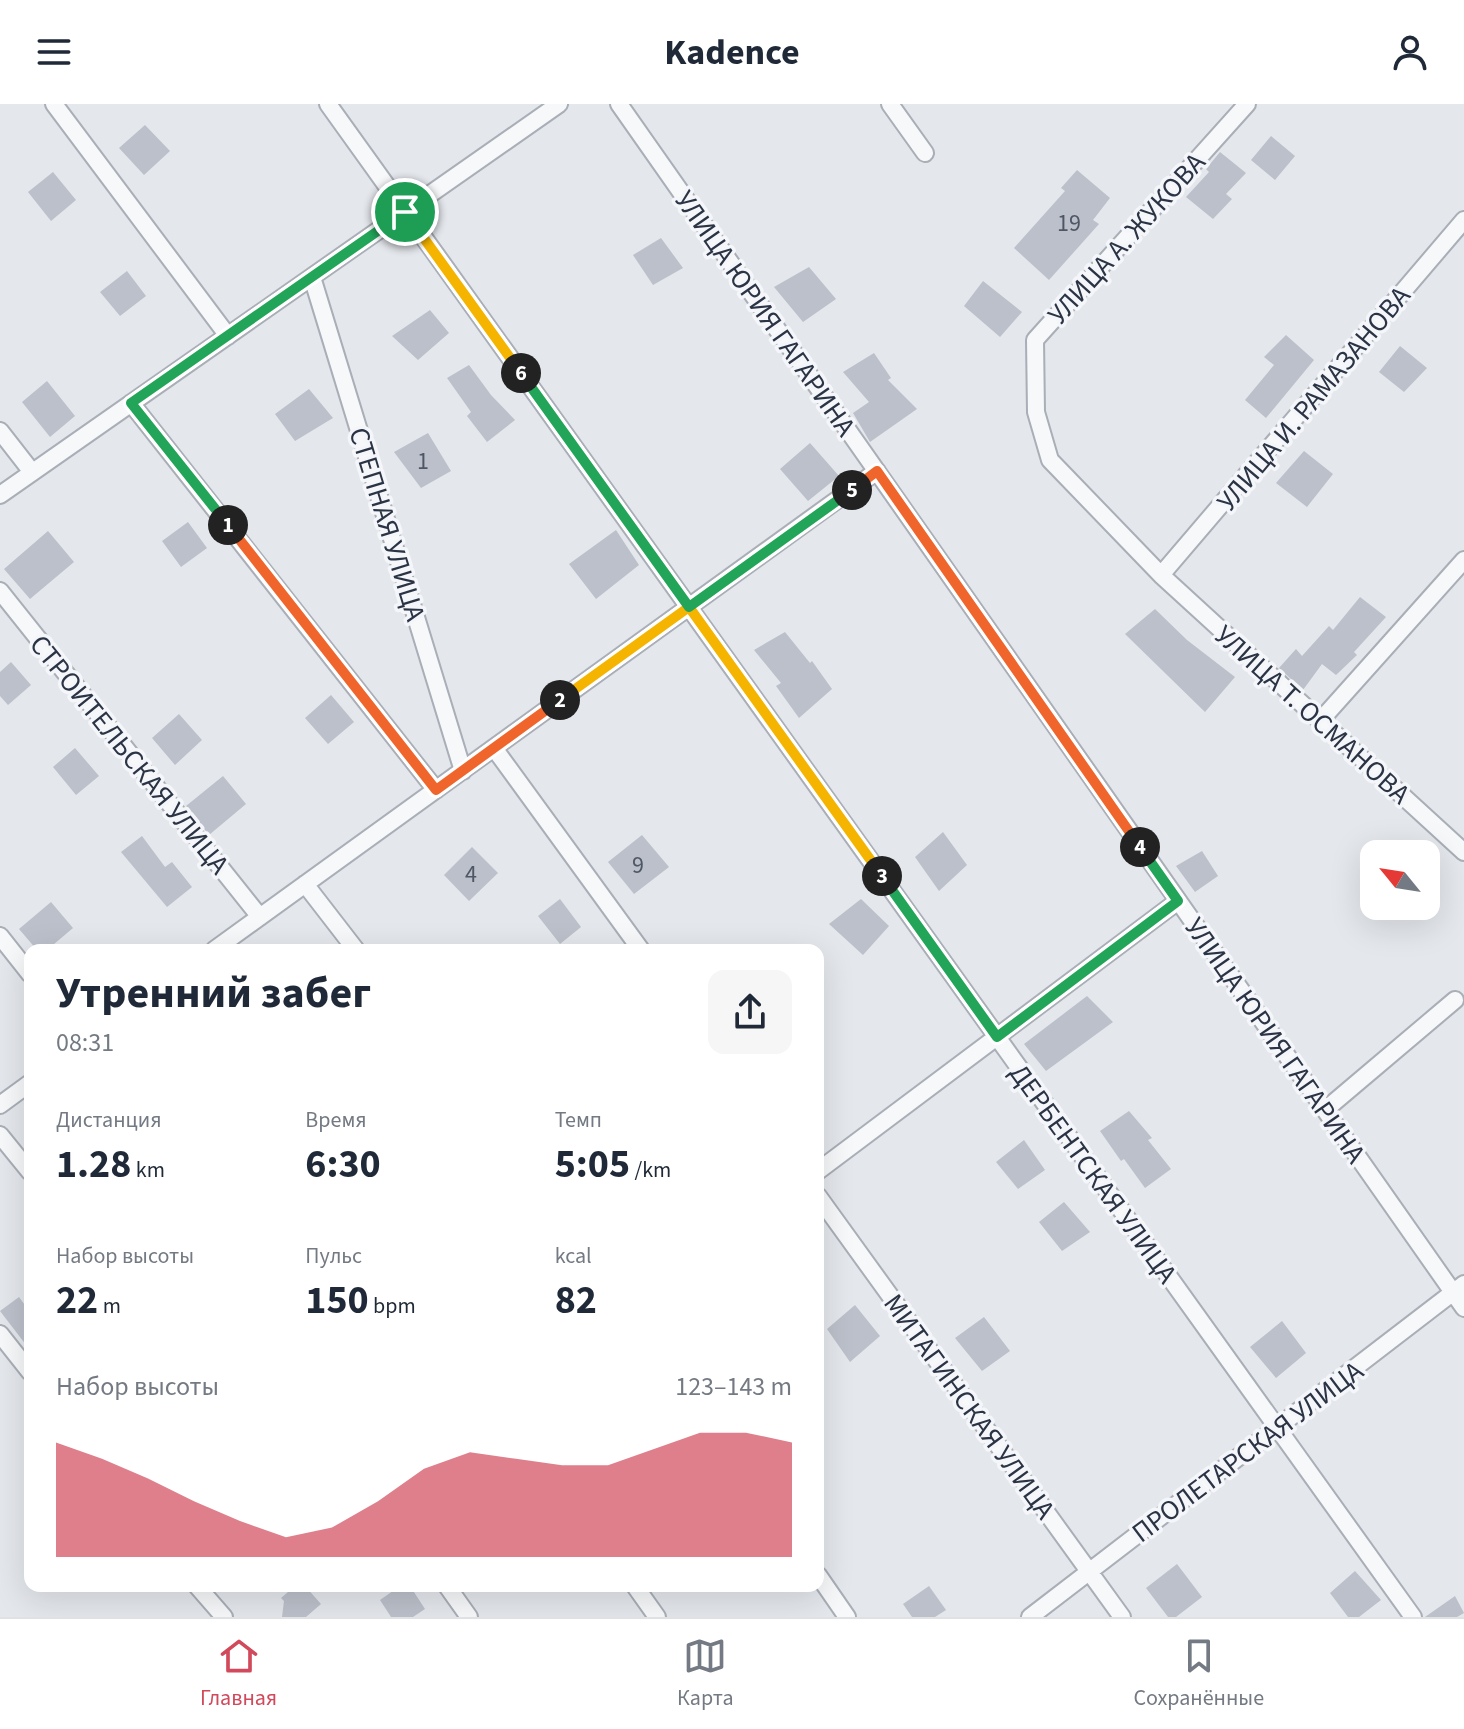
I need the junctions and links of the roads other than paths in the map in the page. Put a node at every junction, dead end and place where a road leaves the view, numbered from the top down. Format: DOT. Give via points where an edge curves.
graph roads {
  1 [pos="54,104"];
  2 [pos="328,104"];
  3 [pos="559,104"];
  4 [pos="619,104"];
  5 [pos="890,104"];
  6 [pos="1247,104"];
  7 [pos="925,153"];
  8 [pos="405,212"];
  9 [pos="1464,220"];
  10 [pos="312,277"];
  11 [pos="228,336"];
  12 [pos="131,403"];
  13 [pos="0,431"];
  14 [pos="877,471"];
  15 [pos="32,472"];
  16 [pos="0,495"];
  17 [pos="1464,560"];
  18 [pos="1161,575"];
  19 [pos="0,591"];
  20 [pos="689,607"];
  21 [pos="1320,721"];
  22 [pos="494,748"];
  23 [pos="463,771"];
  24 [pos="436,790"];
  25 [pos="1464,852"];
  26 [pos="305,884"];
  27 [pos="1178,901"];
  28 [pos="260,917"];
  29 [pos="0,936"];
  30 [pos="222,944"];
  31 [pos="351,944"];
  32 [pos="637,944"];
  33 [pos="24,966"];
  34 [pos="1455,1000"];
  35 [pos="997,1037"];
  36 [pos="24,1087"];
  37 [pos="0,1105"];
  38 [pos="1325,1110"];
  39 [pos="0,1135"];
  40 [pos="24,1165"];
  41 [pos="824,1167"];
  42 [pos="824,1204"];
  43 [pos="1458,1288"];
  44 [pos="1464,1308"];
  45 [pos="0,1334"];
  46 [pos="24,1364"];
  47 [pos="1277,1428"];
  48 [pos="1089,1571"];
  49 [pos="824,1584"];
  50 [pos="202,1592"];
  51 [pos="451,1592"];
  52 [pos="639,1592"];
  53 [pos="224,1617"];
  54 [pos="469,1617"];
  55 [pos="657,1617"];
  56 [pos="847,1617"];
  57 [pos="1030,1617"];
  58 [pos="1122,1617"];
  59 [pos="1413,1617"];
  1 -- 11 [label="street"];
  2 -- 8 [label="street, ДЕРБЕНТСКАЯ УЛИЦА"];
  3 -- 8 [label="street"];
  4 -- 14 [label="street, УЛИЦА ЮРИЯ ГАГАРИНА"];
  5 -- 7 [label="street"];
  6 -- 18 [label="street, УЛИЦА А. ЖУКОВА" via="1035,340 1036,412 1050,460"];
  8 -- 10 [label="street"];
  8 -- 20 [label="street, ДЕРБЕНТСКАЯ УЛИЦА"];
  9 -- 18 [label="street, УЛИЦА И. РАМАЗАНОВА"];
  10 -- 11 [label="street"];
  10 -- 23 [label="street, СТЕПНАЯ УЛИЦА"];
  11 -- 12 [label="street"];
  12 -- 15 [label="street"];
  12 -- 24 [label="street"];
  13 -- 15 [label="street"];
  14 -- 20 [label="street"];
  14 -- 27 [label="street, УЛИЦА ЮРИЯ ГАГАРИНА"];
  15 -- 16 [label="street"];
  17 -- 21 [label="street"];
  18 -- 21 [label="street, УЛИЦА Т. ОСМАНОВА"];
  19 -- 28 [label="street, СТРОИТЕЛЬСКАЯ УЛИЦА"];
  20 -- 22 [label="street"];
  20 -- 35 [label="street, ДЕРБЕНТСКАЯ УЛИЦА"];
  21 -- 25 [label="street, УЛИЦА Т. ОСМАНОВА"];
  22 -- 23 [label="street"];
  22 -- 32 [label="street"];
  23 -- 24 [label="street"];
  24 -- 26 [label="street"];
  26 -- 28 [label="street"];
  26 -- 31 [label="street"];
  27 -- 35 [label="street"];
  27 -- 38 [label="street, УЛИЦА ЮРИЯ ГАГАРИНА"];
  28 -- 30 [label="street"];
  29 -- 33 [label="street"];
  34 -- 38 [label="street"];
  35 -- 41 [label="street"];
  35 -- 47 [label="street, ДЕРБЕНТСКАЯ УЛИЦА"];
  36 -- 37 [label="street"];
  38 -- 43 [label="street, УЛИЦА ЮРИЯ ГАГАРИНА"];
  39 -- 40 [label="street"];
  42 -- 48 [label="street, МИТАГИНСКАЯ УЛИЦА"];
  43 -- 44 [label="street, УЛИЦА ЮРИЯ ГАГАРИНА"];
  43 -- 47 [label="street, ПРОЛЕТАРСКАЯ УЛИЦА"];
  45 -- 46 [label="street"];
  47 -- 48 [label="street, ПРОЛЕТАРСКАЯ УЛИЦА"];
  47 -- 59 [label="street, ДЕРБЕНТСКАЯ УЛИЦА"];
  48 -- 57 [label="street, ПРОЛЕТАРСКАЯ УЛИЦА"];
  48 -- 58 [label="street, МИТАГИНСКАЯ УЛИЦА"];
  49 -- 56 [label="street"];
  50 -- 53 [label="street"];
  51 -- 54 [label="street"];
  52 -- 55 [label="street"];
}
